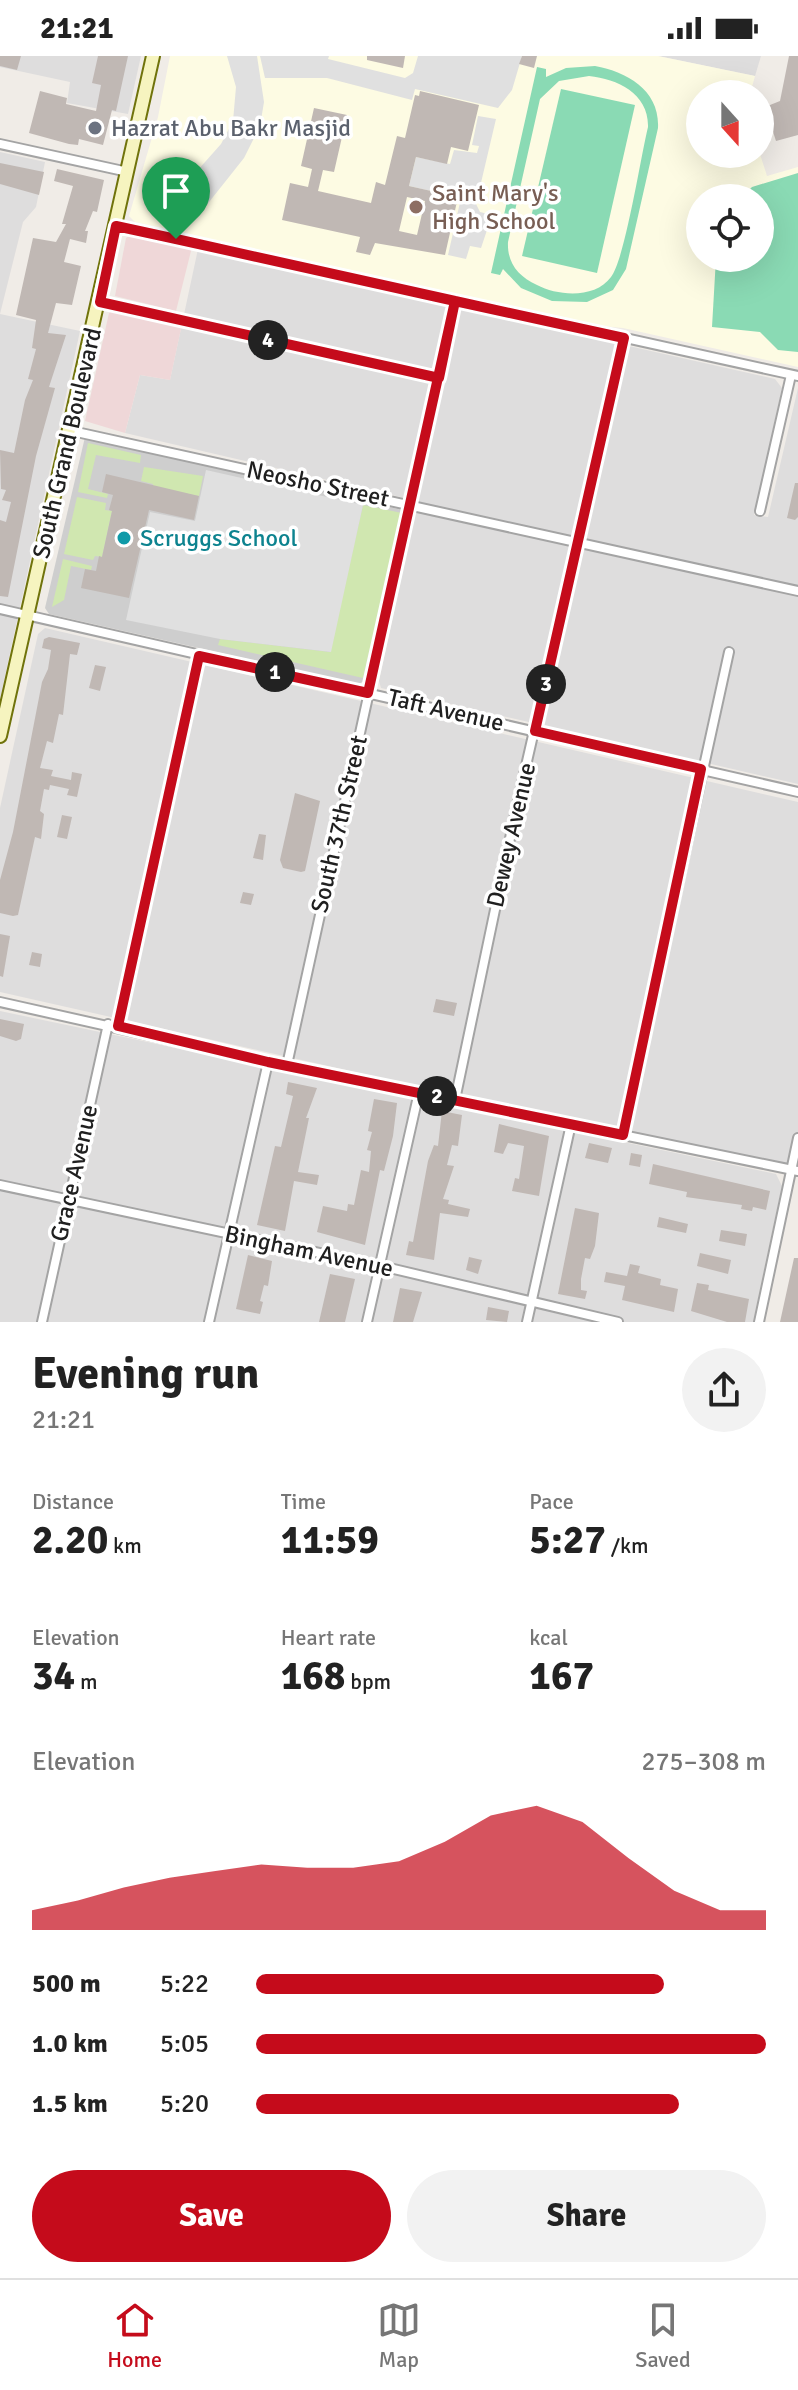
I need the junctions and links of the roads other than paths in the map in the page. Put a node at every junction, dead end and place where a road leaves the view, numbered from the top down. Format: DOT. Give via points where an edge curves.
graph roads {
  1 [pos="153,56"];
  2 [pos="0,144"];
  3 [pos="128,172"];
  4 [pos="116,226"];
  5 [pos="455,301"];
  6 [pos="100,302"];
  7 [pos="624,338"];
  8 [pos="794,375"];
  9 [pos="439,378"];
  10 [pos="72,431"];
  11 [pos="409,504"];
  12 [pos="760,511"];
  13 [pos="578,541"];
  14 [pos="798,591"];
  15 [pos="0,609"];
  16 [pos="26,617"];
  17 [pos="729,652"];
  18 [pos="199,656"];
  19 [pos="368,693"];
  20 [pos="535,731"];
  21 [pos="0,736"];
  22 [pos="701,769"];
  23 [pos="798,792"];
  24 [pos="0,1002"];
  25 [pos="113,1025"];
  26 [pos="268,1062"];
  27 [pos="287,1065"];
  28 [pos="419,1092"];
  29 [pos="455,1100"];
  30 [pos="571,1124"];
  31 [pos="623,1135"];
  32 [pos="798,1138"];
  33 [pos="794,1170"];
  34 [pos="0,1185"];
  35 [pos="66,1201"];
  36 [pos="229,1234"];
  37 [pos="381,1266"];
  38 [pos="531,1302"];
  39 [pos="42,1322"];
  40 [pos="209,1322"];
  41 [pos="367,1322"];
  42 [pos="527,1322"];
  43 [pos="618,1322"];
  44 [pos="759,1322"];
  1 -- 3 [label="main road, South Grand Boulevard"];
  2 -- 3 [label="street"];
  3 -- 4 [label="main road, South Grand Boulevard"];
  4 -- 5 [label="street"];
  4 -- 6 [label="main road, South Grand Boulevard"];
  5 -- 7 [label="street"];
  5 -- 9 [label="street, South 37th Street"];
  6 -- 9 [label="street"];
  6 -- 10 [label="main road, South Grand Boulevard"];
  7 -- 8 [label="street"];
  7 -- 13 [label="street, Dewey Avenue"];
  8 -- 12 [label="street"];
  9 -- 11 [label="street, South 37th Street"];
  10 -- 11 [label="street, Neosho Street"];
  10 -- 16 [label="main road, South Grand Boulevard"];
  11 -- 13 [label="street, Neosho Street"];
  11 -- 19 [label="street, South 37th Street"];
  13 -- 14 [label="street, Neosho Street"];
  13 -- 20 [label="street, Dewey Avenue"];
  15 -- 16 [label="street, Taft Avenue"];
  16 -- 18 [label="street, Taft Avenue"];
  16 -- 21 [label="main road, South Grand Boulevard"];
  17 -- 22 [label="street"];
  18 -- 19 [label="street, Taft Avenue"];
  18 -- 25 [label="street, Grace Avenue"];
  19 -- 20 [label="street, Taft Avenue"];
  19 -- 27 [label="street, South 37th Street"];
  20 -- 22 [label="street, Taft Avenue"];
  20 -- 29 [label="street, Dewey Avenue"];
  22 -- 23 [label="street, Taft Avenue"];
  22 -- 31 [label="street"];
  24 -- 25 [label="street"];
  25 -- 26 [label="street"];
  25 -- 35 [label="street, Grace Avenue"];
  26 -- 27 [label="street"];
  26 -- 36 [label="street"];
  27 -- 28 [label="street"];
  28 -- 29 [label="street"];
  28 -- 37 [label="street"];
  29 -- 30 [label="street"];
  30 -- 31 [label="street"];
  30 -- 38 [label="street"];
  31 -- 33 [label="street"];
  32 -- 33 [label="street"];
  33 -- 44 [label="street"];
  34 -- 35 [label="street, Bingham Avenue"];
  35 -- 36 [label="street, Bingham Avenue"];
  35 -- 39 [label="street, Grace Avenue"];
  36 -- 37 [label="street, Bingham Avenue"];
  36 -- 40 [label="street"];
  37 -- 38 [label="street, Bingham Avenue"];
  37 -- 41 [label="street"];
  38 -- 42 [label="street"];
  38 -- 43 [label="street, Bingham Avenue"];
}
